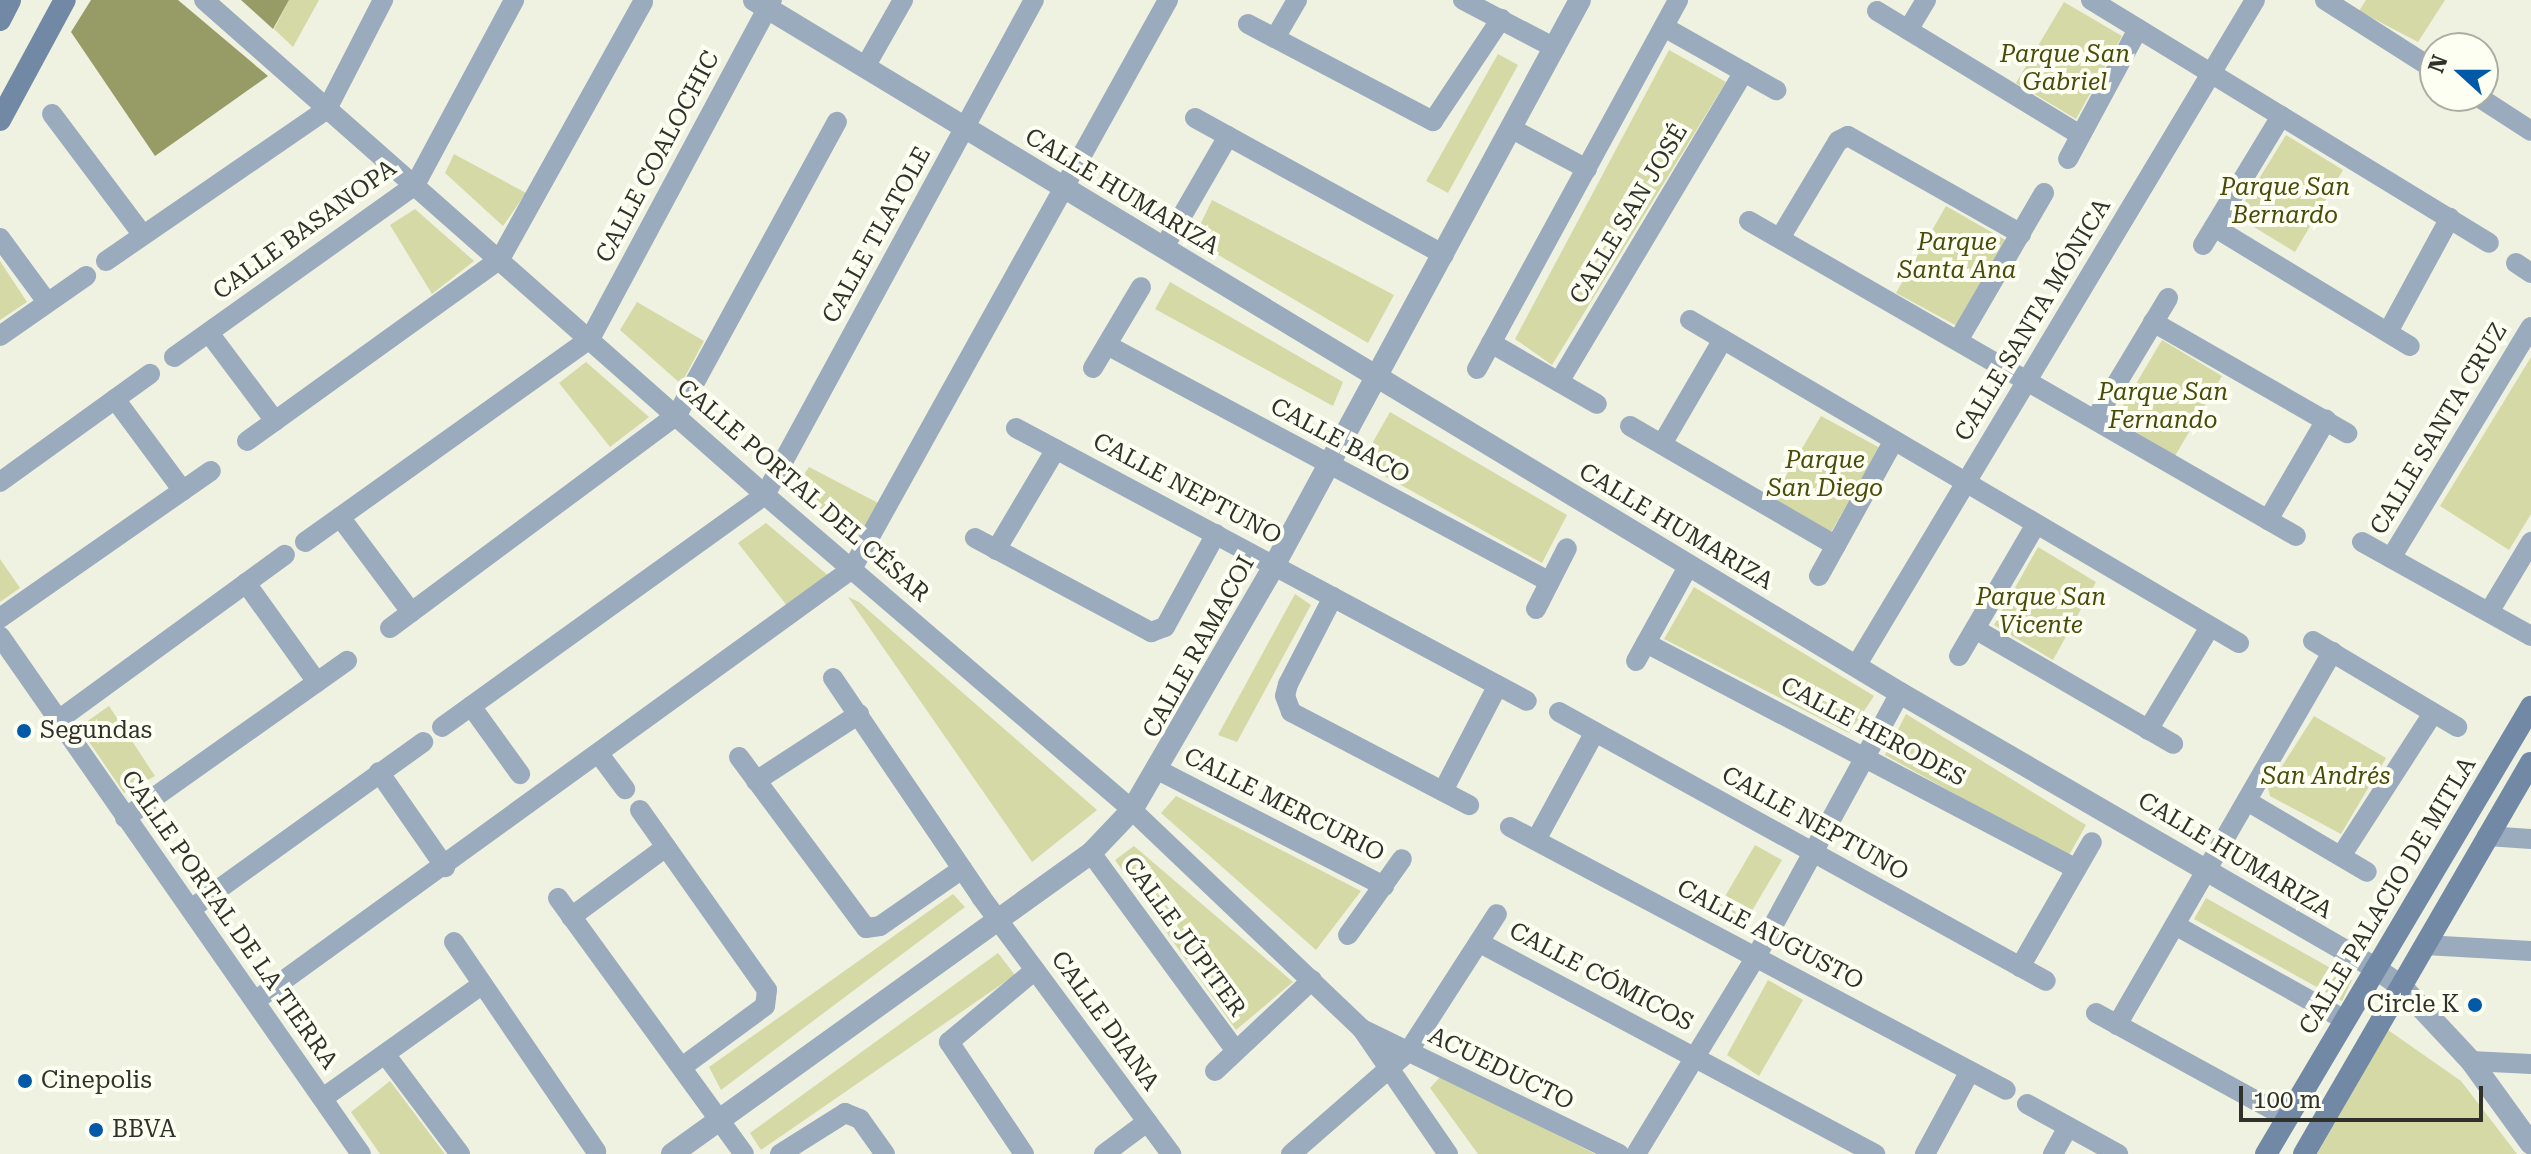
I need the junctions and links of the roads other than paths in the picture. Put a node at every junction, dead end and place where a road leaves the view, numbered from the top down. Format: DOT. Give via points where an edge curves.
graph roads {
  1 [pos="10,0"];
  2 [pos="65,0"];
  3 [pos="204,0"];
  4 [pos="383,0"];
  5 [pos="514,0"];
  6 [pos="903,0"];
  7 [pos="1034,0"];
  8 [pos="1168,0"];
  9 [pos="1297,0"];
  10 [pos="1463,0"];
  11 [pos="1580,0"];
  12 [pos="1678,0"];
  13 [pos="1926,0"];
  14 [pos="2091,0"];
  15 [pos="2255,0"];
  16 [pos="643,2"];
  17 [pos="764,3"];
  18 [pos="2337,3"];
  19 [pos="1877,11"];
  20 [pos="1501,19"];
  21 [pos="0,20"];
  22 [pos="1248,24"];
  23 [pos="1664,27"];
  24 [pos="2138,29"];
  25 [pos="1908,30"];
  26 [pos="1275,38"];
  27 [pos="1555,48"];
  28 [pos="2419,59"];
  29 [pos="865,67"];
  30 [pos="1744,72"];
  31 [pos="2211,73"];
  32 [pos="1776,90"];
  33 [pos="327,109"];
  34 [pos="2499,110"];
  35 [pos="52,114"];
  36 [pos="2281,116"];
  37 [pos="1195,118"];
  38 [pos="0,120"];
  39 [pos="837,122"];
  40 [pos="966,128"];
  41 [pos="1512,129"];
  42 [pos="2531,131"];
  43 [pos="2080,135"];
  44 [pos="1228,136"];
  45 [pos="2068,159"];
  46 [pos="1587,169"];
  47 [pos="415,185"];
  48 [pos="1066,188"];
  49 [pos="2044,193"];
  50 [pos="2450,218"];
  51 [pos="1749,221"];
  52 [pos="2021,234"];
  53 [pos="143,235"];
  54 [pos="0,238"];
  55 [pos="1780,238"];
  56 [pos="2489,243"];
  57 [pos="1164,247"];
  58 [pos="1444,255"];
  59 [pos="500,259"];
  60 [pos="106,261"];
  61 [pos="86,276"];
  62 [pos="1141,287"];
  63 [pos="2168,298"];
  64 [pos="47,302"];
  65 [pos="1690,320"];
  66 [pos="2153,322"];
  67 [pos="2531,327"];
  68 [pos="2388,332"];
  69 [pos="209,333"];
  70 [pos="0,336"];
  71 [pos="590,339"];
  72 [pos="1723,339"];
  73 [pos="1959,339"];
  74 [pos="1491,343"];
  75 [pos="1107,345"];
  76 [pos="2410,346"];
  77 [pos="174,357"];
  78 [pos="1093,368"];
  79 [pos="1477,369"];
  80 [pos="150,374"];
  81 [pos="1375,376"];
  82 [pos="2029,378"];
  83 [pos="1559,382"];
  84 [pos="115,399"];
  85 [pos="1597,404"];
  86 [pos="677,415"];
  87 [pos="2096,418"];
  88 [pos="2326,420"];
  89 [pos="275,421"];
  90 [pos="1630,426"];
  91 [pos="1016,428"];
  92 [pos="2347,433"];
  93 [pos="1894,440"];
  94 [pos="247,441"];
  95 [pos="1662,444"];
  96 [pos="1056,449"];
  97 [pos="1329,465"];
  98 [pos="211,471"];
  99 [pos="0,482"];
  100 [pos="1966,483"];
  101 [pos="183,491"];
  102 [pos="765,495"];
  103 [pos="340,517"];
  104 [pos="2268,520"];
  105 [pos="2036,524"];
  106 [pos="1216,534"];
  107 [pos="2296,536"];
  108 [pos="975,538"];
  109 [pos="305,542"];
  110 [pos="2362,542"];
  111 [pos="2531,542"];
  112 [pos="1836,546"];
  113 [pos="1567,548"];
  114 [pos="996,550"];
  115 [pos="285,555"];
  116 [pos="2391,558"];
  117 [pos="1275,564"];
  118 [pos="1689,565"];
  119 [pos="852,569"];
  120 [pos="1819,576"];
  121 [pos="1550,582"];
  122 [pos="246,583"];
  123 [pos="1333,597"];
  124 [pos="1536,609"];
  125 [pos="411,612"];
  126 [pos="2489,612"];
  127 [pos="0,618"];
  128 [pos="2210,627"];
  129 [pos="390,628"];
  130 [pos="1975,629"];
  131 [pos="0,636"];
  132 [pos="2531,636"];
  133 [pos="2313,641"];
  134 [pos="2239,643"];
  135 [pos="2332,652"];
  136 [pos="1959,656"];
  137 [pos="347,661"];
  138 [pos="1856,666"];
  139 [pos="833,678"];
  140 [pos="317,682"];
  141 [pos="1498,685"];
  142 [pos="1900,693"];
  143 [pos="1527,701"];
  144 [pos="471,706"];
  145 [pos="2531,707"];
  146 [pos="1559,712"];
  147 [pos="2433,713"];
  148 [pos="859,714"];
  149 [pos="57,721"];
  150 [pos="442,727"];
  151 [pos="2457,727"];
  152 [pos="2148,730"];
  153 [pos="1595,732"];
  154 [pos="423,742"];
  155 [pos="2173,744"];
  156 [pos="599,754"];
  157 [pos="739,757"];
  158 [pos="1864,757"];
  159 [pos="2531,763"];
  160 [pos="1160,771"];
  161 [pos="379,772"];
  162 [pos="520,774"];
  163 [pos="756,781"];
  164 [pos="625,789"];
  165 [pos="1443,791"];
  166 [pos="2247,801"];
  167 [pos="1469,805"];
  168 [pos="640,810"];
  169 [pos="1132,810"];
  170 [pos="125,818"];
  171 [pos="1510,827"];
  172 [pos="2487,836"];
  173 [pos="2531,839"];
  174 [pos="1536,840"];
  175 [pos="2092,842"];
  176 [pos="666,847"];
  177 [pos="1091,853"];
  178 [pos="1814,854"];
  179 [pos="2341,856"];
  180 [pos="1402,859"];
  181 [pos="445,867"];
  182 [pos="962,869"];
  183 [pos="2076,869"];
  184 [pos="2206,869"];
  185 [pos="2367,872"];
  186 [pos="1384,886"];
  187 [pos="558,898"];
  188 [pos="191,909"];
  189 [pos="1497,914"];
  190 [pos="571,917"];
  191 [pos="998,919"];
  192 [pos="2175,925"];
  193 [pos="1348,935"];
  194 [pos="454,942"];
  195 [pos="1480,943"];
  196 [pos="2425,945"];
  197 [pos="2531,951"];
  198 [pos="1756,957"];
  199 [pos="2020,967"];
  200 [pos="2375,968"];
  201 [pos="1035,970"];
  202 [pos="1312,980"];
  203 [pos="2046,981"];
  204 [pos="483,984"];
  205 [pos="2401,986"];
  206 [pos="255,1001"];
  207 [pos="2096,1013"];
  208 [pos="2345,1020"];
  209 [pos="2117,1025"];
  210 [pos="1362,1029"];
  211 [pos="1236,1051"];
  212 [pos="1408,1052"];
  213 [pos="385,1054"];
  214 [pos="1698,1058"];
  215 [pos="2471,1061"];
  216 [pos="2531,1064"];
  217 [pos="682,1067"];
  218 [pos="1215,1071"];
  219 [pos="1970,1071"];
  220 [pos="1388,1072"];
  221 [pos="2006,1090"];
  222 [pos="323,1098"];
  223 [pos="2027,1104"];
  224 [pos="719,1118"];
  225 [pos="2288,1118"];
  226 [pos="1147,1122"];
  227 [pos="2068,1127"];
  228 [pos="2531,1144"];
  229 [pos="596,1151"];
  230 [pos="1297,1152"];
  231 [pos="361,1154"];
  232 [pos="460,1154"];
  233 [pos="672,1154"];
  234 [pos="744,1154"];
  235 [pos="780,1154"];
  236 [pos="885,1154"];
  237 [pos="1024,1154"];
  238 [pos="1104,1154"];
  239 [pos="1171,1154"];
  240 [pos="1448,1154"];
  241 [pos="1619,1154"];
  242 [pos="1636,1154"];
  243 [pos="1875,1154"];
  244 [pos="1925,1154"];
  245 [pos="2053,1154"];
  246 [pos="2118,1154"];
  247 [pos="2266,1154"];
  248 [pos="2304,1154"];
  1 -- 21 [label="main road"];
  2 -- 38 [label="main road"];
  3 -- 33 [label="street, CALLE PORTAL DEL CÉSAR"];
  4 -- 33 [label="street"];
  5 -- 47 [label="street, CALLE BASANOPA"];
  6 -- 29 [label="street"];
  7 -- 40 [label="street, CALLE TLATOLE"];
  8 -- 48 [label="street"];
  9 -- 26 [label="street"];
  10 -- 20 [label="street"];
  11 -- 27 [label="street, CALLE RAMACOI"];
  12 -- 23 [label="street"];
  13 -- 25 [label="street"];
  14 -- 24 [label="street"];
  15 -- 31 [label="street, CALLE SANTA MÓNICA"];
  16 -- 59 [label="street"];
  17 -- 29 [label="street, CALLE HUMARIZA"];
  17 -- 71 [label="street, CALLE COALOCHIC"];
  18 -- 28 [label="street"];
  19 -- 25 [label="street"];
  20 -- 26 [label="street" via="1433,121"];
  20 -- 27 [label="street"];
  22 -- 26 [label="street"];
  23 -- 30 [label="street"];
  23 -- 46 [label="street"];
  24 -- 31 [label="street"];
  24 -- 43 [label="street"];
  25 -- 43 [label="street"];
  27 -- 41 [label="street, CALLE RAMACOI"];
  29 -- 40 [label="street, CALLE HUMARIZA"];
  30 -- 32 [label="street"];
  30 -- 83 [label="street, CALLE SAN JOSÉ"];
  31 -- 36 [label="street"];
  31 -- 82 [label="street, CALLE SANTA MÓNICA"];
  33 -- 47 [label="street, CALLE PORTAL DEL CÉSAR"];
  33 -- 53 [label="street"];
  34 -- 42 [label="street"];
  35 -- 53 [label="street"];
  36 -- 50 [label="street"];
  36 -- 68 [label="street" via="2208,236"];
  37 -- 44 [label="street"];
  39 -- 86 [label="street"];
  40 -- 48 [label="street, CALLE HUMARIZA"];
  40 -- 102 [label="street, CALLE TLATOLE"];
  41 -- 46 [label="street"];
  41 -- 58 [label="street, CALLE RAMACOI"];
  43 -- 45 [label="street"];
  44 -- 57 [label="street"];
  44 -- 58 [label="street"];
  46 -- 74 [label="street"];
  47 -- 59 [label="street, CALLE PORTAL DEL CÉSAR"];
  47 -- 69 [label="street, CALLE BASANOPA"];
  48 -- 57 [label="street, CALLE HUMARIZA"];
  48 -- 119 [label="street"];
  49 -- 52 [label="street"];
  50 -- 56 [label="street"];
  50 -- 68 [label="street"];
  51 -- 55 [label="street"];
  52 -- 55 [label="street" via="1848,136 1838,141"];
  52 -- 73 [label="street"];
  53 -- 60 [label="street"];
  54 -- 64 [label="street"];
  55 -- 73 [label="street"];
  57 -- 81 [label="street, CALLE HUMARIZA"];
  58 -- 81 [label="street, CALLE RAMACOI"];
  59 -- 71 [label="street, CALLE PORTAL DEL CÉSAR"];
  59 -- 89 [label="street"];
  61 -- 64 [label="street"];
  62 -- 75 [label="street"];
  63 -- 66 [label="street"];
  64 -- 70 [label="street"];
  65 -- 72 [label="street"];
  66 -- 87 [label="street"];
  66 -- 88 [label="street"];
  67 -- 116 [label="street, CALLE SANTA CRUZ"];
  68 -- 76 [label="street"];
  69 -- 77 [label="street, CALLE BASANOPA"];
  69 -- 89 [label="street"];
  71 -- 86 [label="street, CALLE PORTAL DEL CÉSAR"];
  71 -- 103 [label="street"];
  72 -- 93 [label="street"];
  72 -- 95 [label="street"];
  73 -- 82 [label="street"];
  74 -- 79 [label="street"];
  74 -- 83 [label="street"];
  75 -- 78 [label="street"];
  75 -- 97 [label="street, CALLE BACO"];
  80 -- 84 [label="street"];
  81 -- 97 [label="street, CALLE RAMACOI"];
  81 -- 118 [label="street, CALLE HUMARIZA"];
  82 -- 87 [label="street"];
  82 -- 100 [label="street, CALLE SANTA MÓNICA"];
  83 -- 85 [label="street"];
  84 -- 99 [label="street"];
  84 -- 101 [label="street"];
  86 -- 102 [label="street, CALLE PORTAL DEL CÉSAR"];
  86 -- 125 [label="street"];
  87 -- 104 [label="street"];
  88 -- 92 [label="street"];
  88 -- 104 [label="street"];
  89 -- 94 [label="street"];
  90 -- 95 [label="street"];
  91 -- 96 [label="street, CALLE NEPTUNO"];
  93 -- 100 [label="street"];
  93 -- 112 [label="street"];
  95 -- 112 [label="street"];
  96 -- 106 [label="street, CALLE NEPTUNO"];
  96 -- 114 [label="street"];
  97 -- 117 [label="street, CALLE RAMACOI"];
  97 -- 121 [label="street, CALLE BACO"];
  98 -- 101 [label="street"];
  100 -- 105 [label="street"];
  100 -- 138 [label="street, CALLE SANTA MÓNICA"];
  101 -- 127 [label="street"];
  102 -- 119 [label="street, CALLE PORTAL DEL CÉSAR"];
  102 -- 144 [label="street"];
  103 -- 109 [label="street"];
  103 -- 125 [label="street"];
  104 -- 107 [label="street"];
  105 -- 128 [label="street"];
  105 -- 130 [label="street"];
  106 -- 114 [label="street" via="1158,632 1144,630"];
  106 -- 117 [label="street, CALLE NEPTUNO"];
  108 -- 114 [label="street"];
  110 -- 116 [label="street, CALLE SANTA CRUZ"];
  111 -- 126 [label="street"];
  112 -- 120 [label="street"];
  113 -- 121 [label="street"];
  115 -- 122 [label="street"];
  116 -- 126 [label="street, CALLE SANTA CRUZ"];
  117 -- 123 [label="street, CALLE NEPTUNO"];
  117 -- 160 [label="street, CALLE RAMACOI"];
  118 -- 138 [label="street, CALLE HUMARIZA"];
  118 -- 158 [label="street, CALLE HERODES" via="1641,652"];
  119 -- 156 [label="street"];
  119 -- 169 [label="street, CALLE PORTAL DEL CÉSAR"];
  121 -- 124 [label="street"];
  122 -- 140 [label="street"];
  122 -- 149 [label="street"];
  123 -- 141 [label="street, CALLE NEPTUNO"];
  123 -- 165 [label="street" via="1288,684 1286,704 1291,712"];
  125 -- 129 [label="street"];
  126 -- 132 [label="street, CALLE SANTA CRUZ"];
  128 -- 134 [label="street"];
  128 -- 152 [label="street"];
  130 -- 136 [label="street"];
  130 -- 152 [label="street"];
  131 -- 149 [label="street, CALLE PORTAL DE LA TIERRA"];
  133 -- 135 [label="street"];
  135 -- 147 [label="street"];
  135 -- 166 [label="street"];
  137 -- 140 [label="street"];
  138 -- 142 [label="street, CALLE HUMARIZA"];
  139 -- 148 [label="street, CALLE DIANA"];
  140 -- 170 [label="street"];
  141 -- 143 [label="street, CALLE NEPTUNO"];
  141 -- 165 [label="street"];
  142 -- 158 [label="street"];
  142 -- 184 [label="street, CALLE HUMARIZA"];
  144 -- 150 [label="street"];
  144 -- 162 [label="street"];
  145 -- 200 [label="main road, CALLE PALACIO DE MITLA"];
  146 -- 153 [label="street, CALLE NEPTUNO"];
  147 -- 151 [label="street"];
  147 -- 179 [label="street"];
  148 -- 163 [label="street"];
  148 -- 182 [label="street, CALLE DIANA"];
  149 -- 170 [label="street, CALLE PORTAL DE LA TIERRA"];
  152 -- 155 [label="street"];
  153 -- 174 [label="street"];
  153 -- 178 [label="street, CALLE NEPTUNO"];
  154 -- 161 [label="street"];
  156 -- 164 [label="street"];
  156 -- 181 [label="street"];
  157 -- 163 [label="street"];
  158 -- 178 [label="street"];
  158 -- 183 [label="street, CALLE HERODES"];
  159 -- 172 [label="main road"];
  160 -- 169 [label="street, CALLE RAMACOI"];
  160 -- 186 [label="street, CALLE MERCURIO"];
  161 -- 181 [label="street"];
  161 -- 188 [label="street"];
  163 -- 182 [label="street" via="866,928 880,926"];
  165 -- 167 [label="street"];
  166 -- 179 [label="street"];
  166 -- 184 [label="street"];
  168 -- 176 [label="street"];
  169 -- 177 [label="street, CALLE RAMACOI"];
  169 -- 202 [label="street, CALLE PORTAL DEL CÉSAR"];
  170 -- 188 [label="street, CALLE PORTAL DE LA TIERRA"];
  171 -- 174 [label="street, CALLE AUGUSTO"];
  172 -- 173 [label="street"];
  172 -- 196 [label="main road"];
  174 -- 198 [label="street, CALLE AUGUSTO"];
  175 -- 183 [label="street"];
  176 -- 190 [label="street"];
  176 -- 217 [label="street" via="767,990 765,1006"];
  177 -- 191 [label="street, CALLE RAMACOI"];
  177 -- 211 [label="street, CALLE JÚPITER"];
  178 -- 198 [label="street"];
  178 -- 199 [label="street, CALLE NEPTUNO"];
  179 -- 185 [label="street"];
  180 -- 186 [label="street"];
  181 -- 206 [label="street"];
  182 -- 191 [label="street, CALLE DIANA"];
  183 -- 199 [label="street"];
  184 -- 192 [label="street"];
  184 -- 200 [label="street, CALLE HUMARIZA"];
  186 -- 193 [label="street"];
  187 -- 190 [label="street"];
  188 -- 206 [label="street, CALLE PORTAL DE LA TIERRA"];
  189 -- 195 [label="street"];
  190 -- 217 [label="street"];
  191 -- 201 [label="street, CALLE DIANA"];
  191 -- 224 [label="street, CALLE RAMACOI"];
  192 -- 208 [label="street"];
  192 -- 209 [label="street"];
  194 -- 204 [label="street"];
  195 -- 212 [label="street"];
  195 -- 214 [label="street, CALLE CÓMICOS"];
  196 -- 197 [label="street"];
  196 -- 205 [label="main road"];
  198 -- 214 [label="street"];
  198 -- 219 [label="street, CALLE AUGUSTO"];
  199 -- 203 [label="street, CALLE NEPTUNO"];
  200 -- 205 [label="street, CALLE HUMARIZA"];
  200 -- 208 [label="main road, CALLE PALACIO DE MITLA"];
  201 -- 226 [label="street, CALLE DIANA"];
  201 -- 237 [label="street" via="949,1042"];
  202 -- 210 [label="street, CALLE PORTAL DEL CÉSAR"];
  202 -- 211 [label="street"];
  204 -- 213 [label="street"];
  204 -- 229 [label="street"];
  205 -- 215 [label="street, CALLE HUMARIZA"];
  205 -- 248 [label="main road"];
  206 -- 222 [label="street, CALLE PORTAL DE LA TIERRA"];
  207 -- 209 [label="street"];
  208 -- 225 [label="main road, CALLE PALACIO DE MITLA"];
  209 -- 225 [label="street"];
  210 -- 212 [label="street, ACUEDUCTO"];
  210 -- 220 [label="street"];
  211 -- 218 [label="street"];
  212 -- 220 [label="street"];
  212 -- 241 [label="street, ACUEDUCTO"];
  213 -- 222 [label="street"];
  213 -- 232 [label="street"];
  214 -- 242 [label="street"];
  214 -- 243 [label="street, CALLE CÓMICOS"];
  215 -- 216 [label="street"];
  215 -- 228 [label="street, CALLE HUMARIZA"];
  217 -- 224 [label="street"];
  219 -- 221 [label="street, CALLE AUGUSTO"];
  219 -- 244 [label="street"];
  220 -- 230 [label="street"];
  220 -- 240 [label="street"];
  222 -- 231 [label="street, CALLE PORTAL DE LA TIERRA"];
  223 -- 227 [label="street"];
  224 -- 233 [label="street, CALLE RAMACOI"];
  224 -- 234 [label="street"];
  225 -- 247 [label="main road, CALLE PALACIO DE MITLA"];
  226 -- 238 [label="street"];
  226 -- 239 [label="street, CALLE DIANA"];
  227 -- 245 [label="street"];
  227 -- 246 [label="street"];
  235 -- 236 [label="street" via="845,1113 860,1119"];
}
